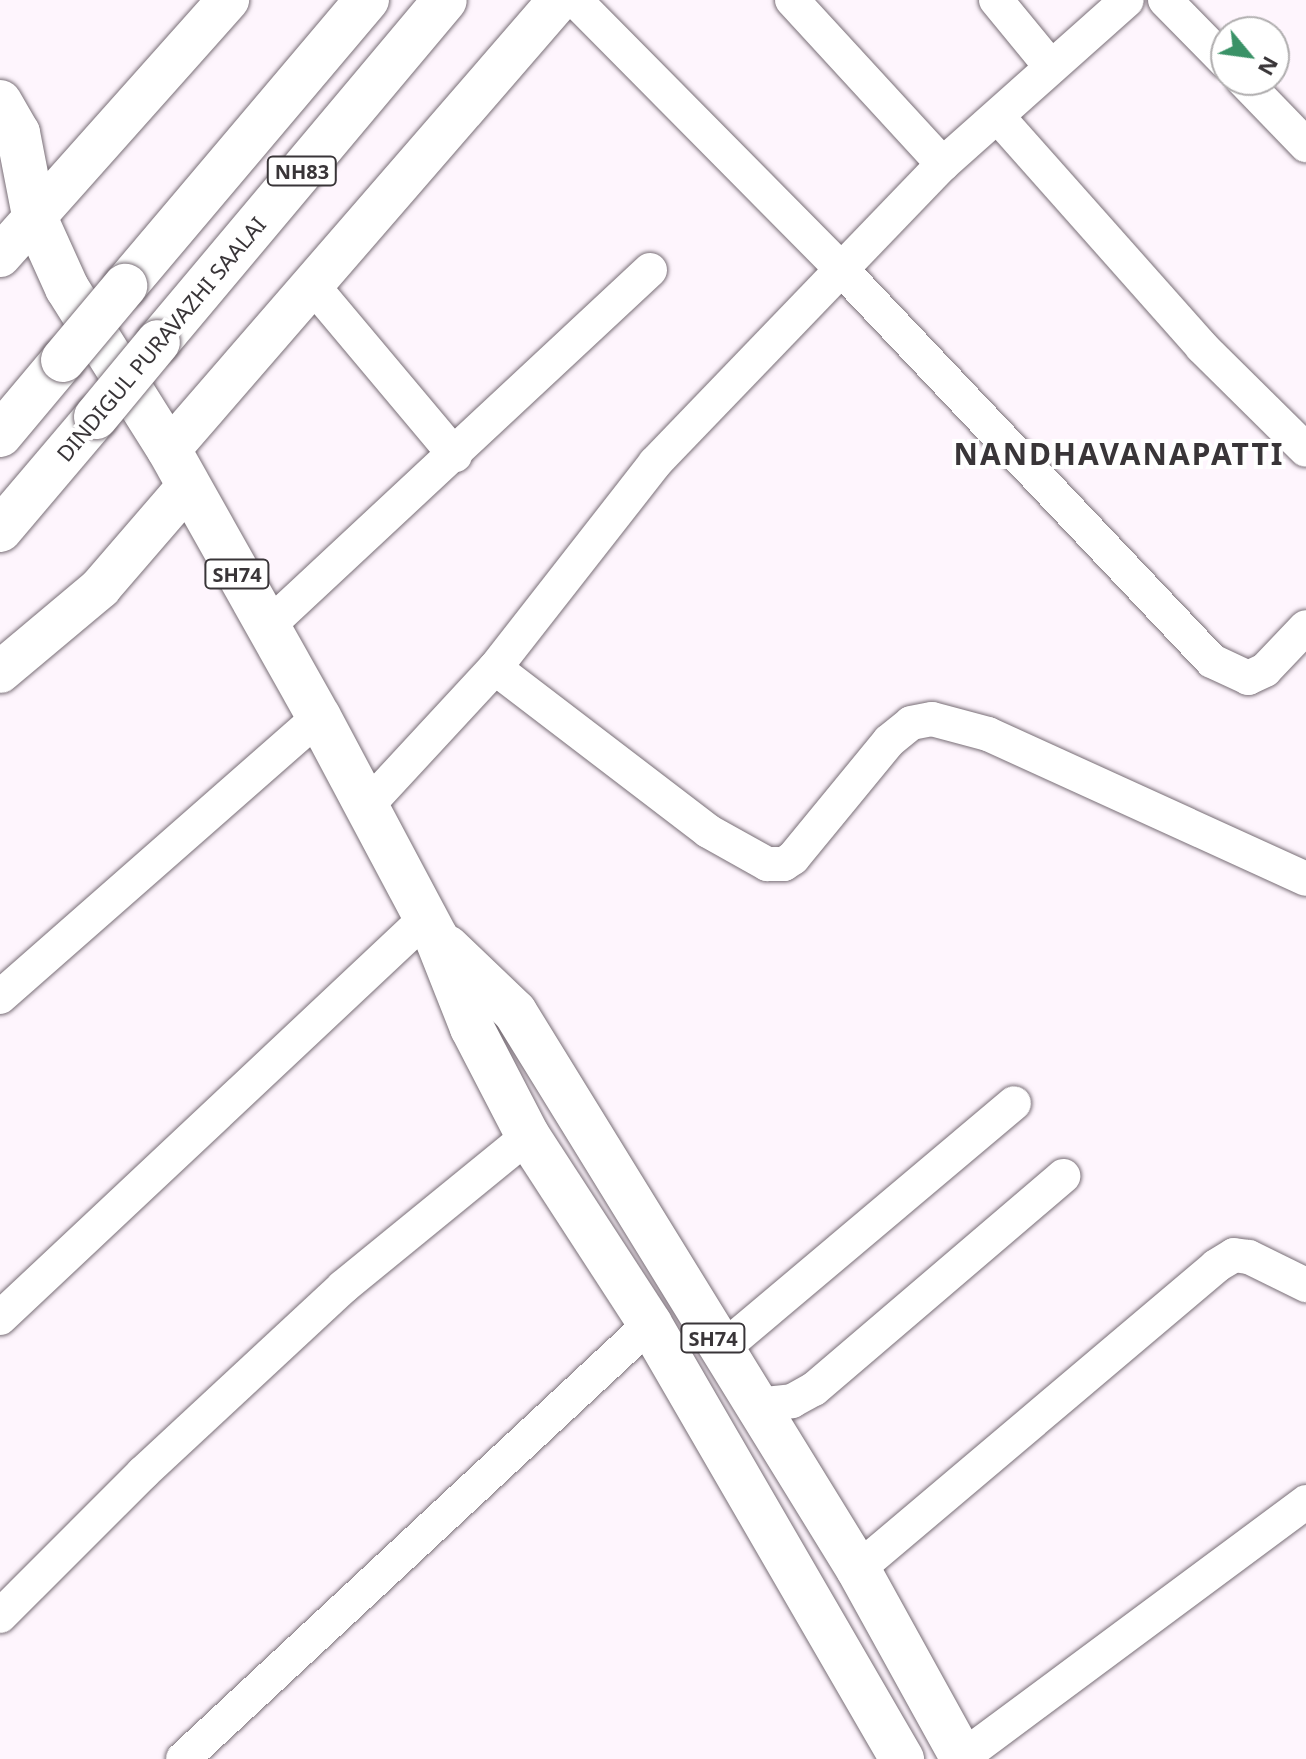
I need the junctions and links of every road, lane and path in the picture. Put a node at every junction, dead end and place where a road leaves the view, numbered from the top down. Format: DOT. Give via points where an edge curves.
graph roads {
  1 [pos="228,0"];
  2 [pos="367,0"];
  3 [pos="445,0"];
  4 [pos="559,0"];
  5 [pos="575,0"];
  6 [pos="792,0"];
  7 [pos="996,0"];
  8 [pos="1127,0"];
  9 [pos="1165,0"];
  10 [pos="1210,46"];
  11 [pos="1051,67"];
  12 [pos="1259,96"];
  13 [pos="0,102"];
  14 [pos="998,117"];
  15 [pos="1306,145"];
  16 [pos="943,164"];
  17 [pos="0,180"];
  18 [pos="34,215"];
  19 [pos="0,256"];
  20 [pos="650,270"];
  21 [pos="842,270"];
  22 [pos="313,286"];
  23 [pos="0,435"];
  24 [pos="1306,450"];
  25 [pos="455,455"];
  26 [pos="179,468"];
  27 [pos="0,530"];
  28 [pos="1306,627"];
  29 [pos="266,628"];
  30 [pos="495,668"];
  31 [pos="0,672"];
  32 [pos="319,717"];
  33 [pos="367,806"];
  34 [pos="1306,879"];
  35 [pos="431,927"];
  36 [pos="0,997"];
  37 [pos="1014,1103"];
  38 [pos="528,1136"];
  39 [pos="1063,1176"];
  40 [pos="1306,1285"];
  41 [pos="0,1318"];
  42 [pos="650,1324"];
  43 [pos="721,1350"];
  44 [pos="756,1405"];
  45 [pos="1306,1502"];
  46 [pos="858,1569"];
  47 [pos="0,1616"];
  48 [pos="962,1758"];
  49 [pos="183,1759"];
  50 [pos="902,1759"];
  1 -- 18 [label="street"];
  2 -- 23 [label="main road, NH83, bridge"];
  3 -- 27 [label="main road, DINDIGUL PURAVAZHI SAALAI / NH83, bridge"];
  4 -- 22 [label="street"];
  5 -- 21 [label="street"];
  6 -- 16 [label="street"];
  7 -- 11 [label="street"];
  8 -- 11 [label="street"];
  9 -- 10 [label="street"];
  11 -- 14 [label="street"];
  12 -- 15 [label="street"];
  13 -- 18 [label="main road, SH74" via="18,133"];
  14 -- 16 [label="street"];
  14 -- 24 [label="street" via="1202,347"];
  16 -- 21 [label="street"];
  17 -- 18 [label="main road, SH74"];
  18 -- 19 [label="street"];
  18 -- 26 [label="main road, SH74" via="67,288"];
  20 -- 25 [label="street"];
  21 -- 28 [label="street" via="1212,661 1248,678 1265,670"];
  21 -- 30 [label="street" via="655,463"];
  22 -- 25 [label="street"];
  22 -- 26 [label="street"];
  25 -- 29 [label="street"];
  26 -- 29 [label="main road, SH74"];
  26 -- 31 [label="street" via="100,588"];
  29 -- 32 [label="main road, SH74"];
  30 -- 33 [label="street"];
  30 -- 34 [label="street" via="708,831 767,864 793,858 889,741 911,723 932,719 988,734"];
  32 -- 33 [label="main road, SH74"];
  32 -- 36 [label="street"];
  33 -- 35 [label="main road, SH74"];
  35 -- 38 [label="main road, SH74" via="472,1028"];
  35 -- 41 [label="street"];
  35 -- 43 [label="main road, SH74" via="515,1012"];
  37 -- 43 [label="street"];
  38 -- 42 [label="main road, SH74"];
  38 -- 47 [label="street" via="343,1287 143,1473"];
  39 -- 44 [label="street" via="814,1389 792,1401"];
  40 -- 46 [label="street" via="1249,1257 1234,1255 1216,1266"];
  42 -- 49 [label="street"];
  42 -- 50 [label="main road, SH74"];
  43 -- 44 [label="main road, SH74"];
  44 -- 46 [label="main road, SH74"];
  45 -- 48 [label="street"];
  46 -- 48 [label="main road, SH74"];
}
